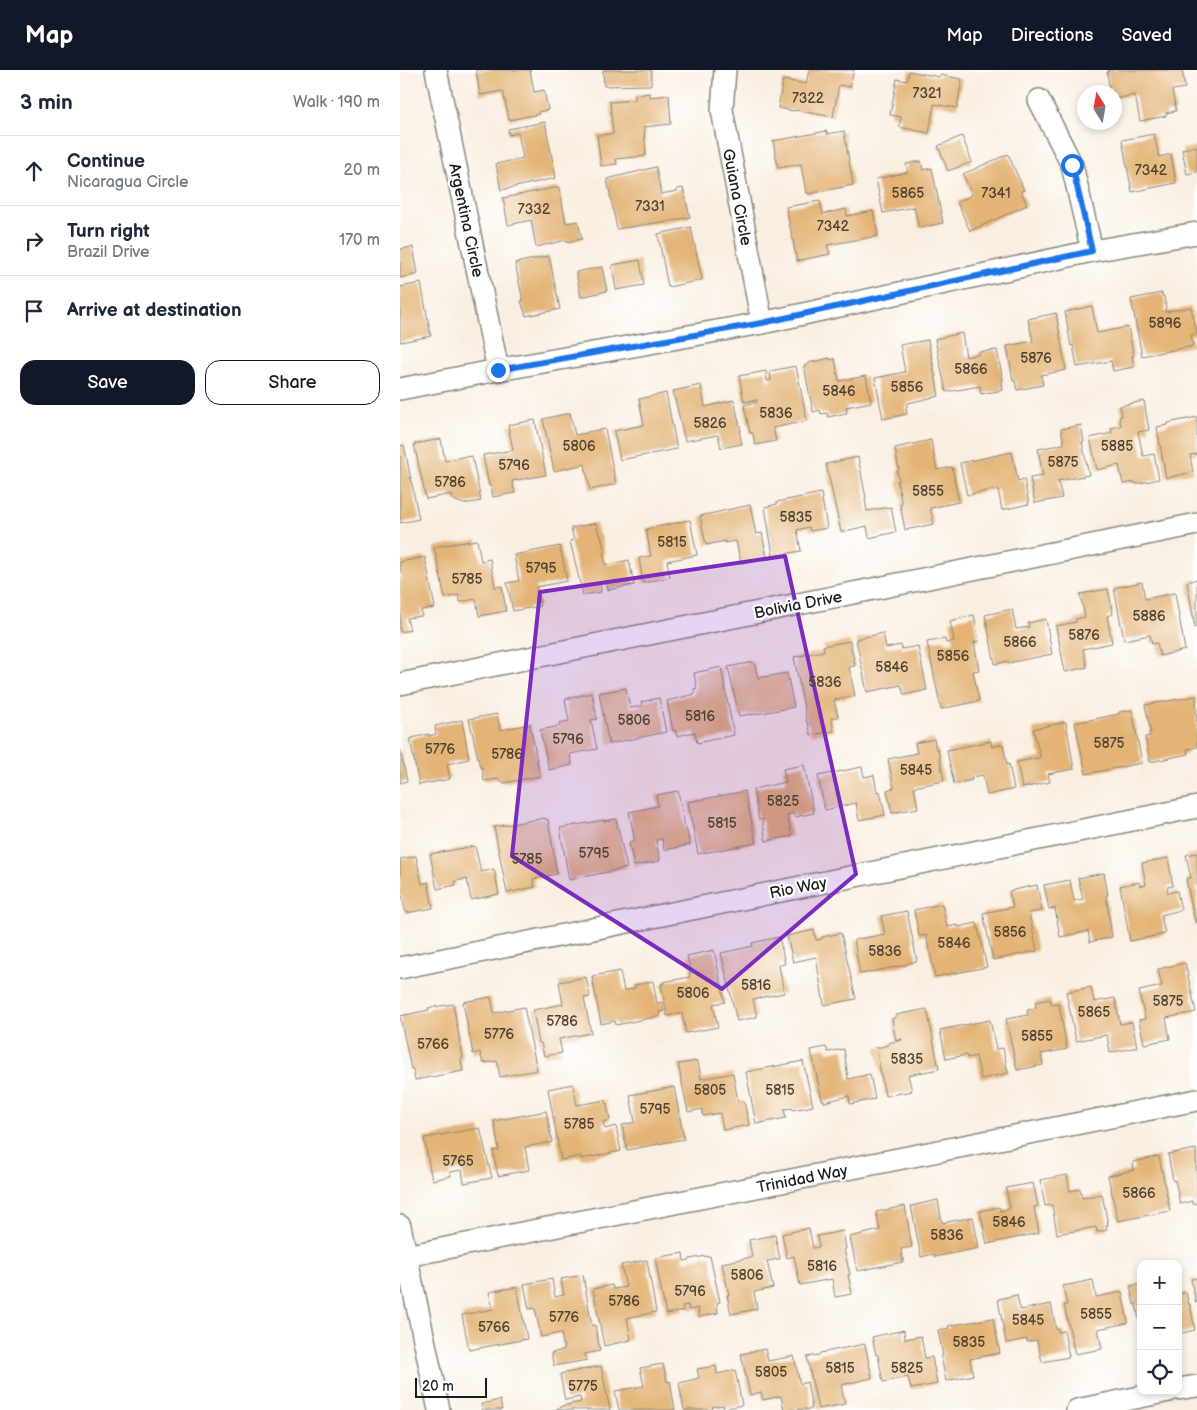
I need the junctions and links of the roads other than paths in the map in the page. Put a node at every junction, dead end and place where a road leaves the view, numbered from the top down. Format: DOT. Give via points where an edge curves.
graph roads {
  1 [pos="436,70"];
  2 [pos="725,70"];
  3 [pos="1039,100"];
  4 [pos="1197,233"];
  5 [pos="1092,251"];
  6 [pos="762,323"];
  7 [pos="498,370"];
  8 [pos="400,389"];
  9 [pos="1197,524"];
  10 [pos="400,684"];
  11 [pos="1197,807"];
  12 [pos="400,968"];
  13 [pos="1197,1100"];
  14 [pos="400,1226"];
  15 [pos="406,1256"];
  16 [pos="1197,1386"];
  17 [pos="1182,1388"];
  18 [pos="1150,1395"];
  19 [pos="439,1410"];
  20 [pos="1077,1410"];
  1 -- 7 [label="street, Argentina Circle"];
  2 -- 6 [label="street, Guiana Circle" via="722,110"];
  3 -- 5 [label="street" via="1072,165"];
  4 -- 5 [label="street"];
  5 -- 6 [label="street"];
  6 -- 7 [label="street"];
  7 -- 8 [label="street"];
  9 -- 10 [label="street, Bolivia Drive"];
  11 -- 12 [label="street, Rio Way"];
  13 -- 15 [label="street, Trinidad Way"];
  14 -- 15 [label="street"];
  15 -- 19 [label="street"];
  16 -- 17 [label="street"];
  18 -- 20 [label="street"];
}
